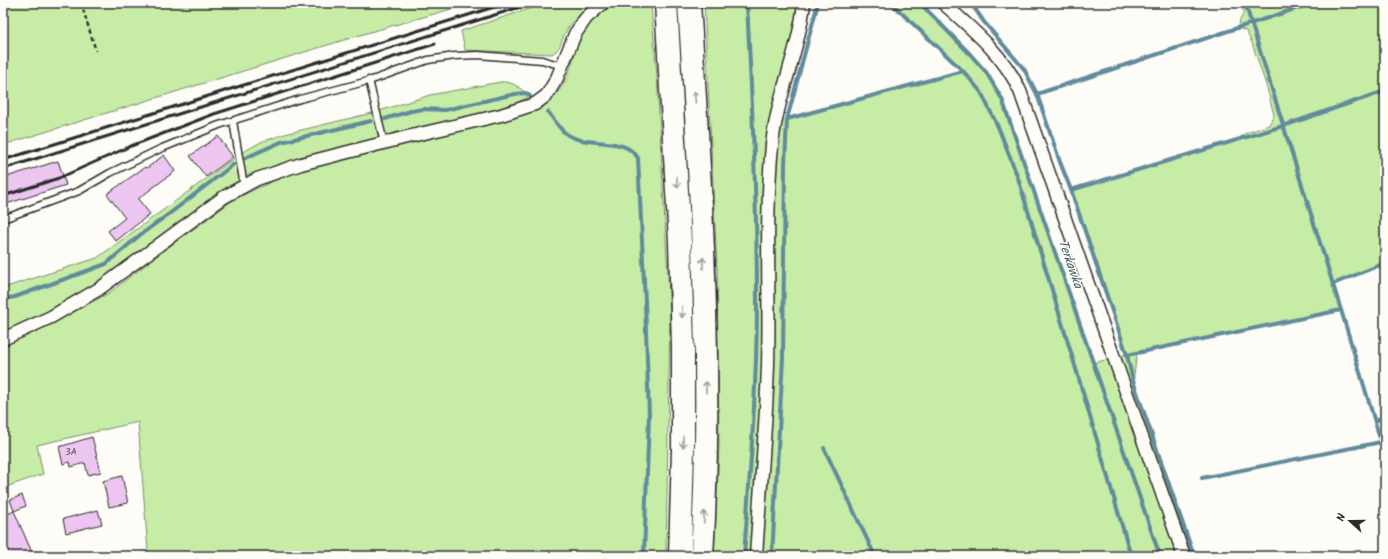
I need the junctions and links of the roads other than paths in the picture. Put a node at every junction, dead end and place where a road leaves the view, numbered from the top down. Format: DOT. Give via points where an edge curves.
graph roads {
  1 [pos="602,3"];
  2 [pos="666,3"];
  3 [pos="689,3"];
  4 [pos="804,3"];
  5 [pos="943,3"];
  6 [pos="562,66"];
  7 [pos="368,80"];
  8 [pos="233,120"];
  9 [pos="384,143"];
  10 [pos="244,186"];
  11 [pos="3,219"];
  12 [pos="3,339"];
  13 [pos="680,556"];
  14 [pos="702,556"];
  15 [pos="756,556"];
  16 [pos="1184,556"];
  1 -- 6 [label="street" via="574,34"];
  2 -- 13 [label="highway, one-way" via="682,295 683,442"];
  14 -- 3 [label="highway, one-way" via="706,344 698,136"];
  4 -- 15 [label="street" via="800,31 779,105 769,184 768,366"];
  5 -- 16 [label="street" via="998,56 1008,68 1020,91"];
  6 -- 7 [label="lane" via="517,57 455,56 428,60"];
  6 -- 9 [label="street" via="547,95 535,104 501,115"];
  7 -- 8 [label="lane"];
  7 -- 9 [label="lane"];
  8 -- 10 [label="lane"];
  8 -- 11 [label="lane" via="160,149 79,191"];
  9 -- 10 [label="street" via="301,164"];
  10 -- 12 [label="street" via="224,197 99,289 51,317"];
}
